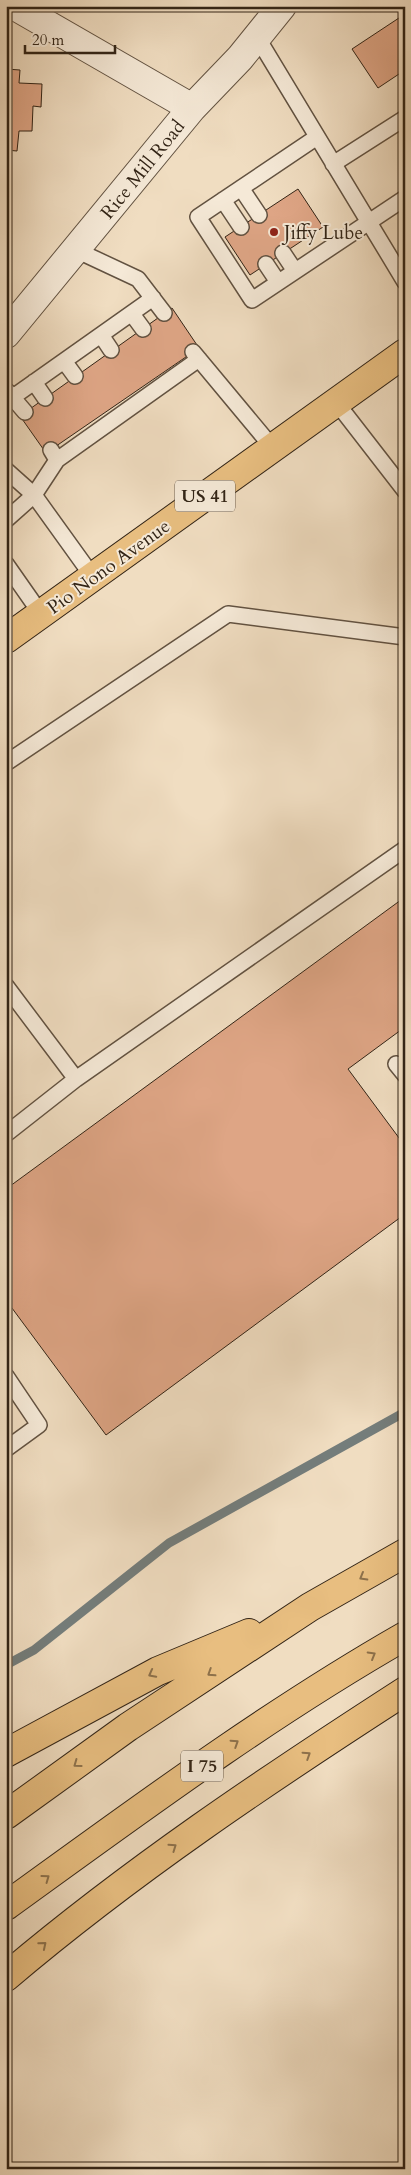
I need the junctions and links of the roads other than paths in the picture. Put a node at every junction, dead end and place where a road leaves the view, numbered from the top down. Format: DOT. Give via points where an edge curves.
graph roads {
  1 [pos="15,6"];
  2 [pos="282,6"];
  3 [pos="256,37"];
  4 [pos="192,108"];
  5 [pos="402,125"];
  6 [pos="317,137"];
  7 [pos="334,164"];
  8 [pos="241,188"];
  9 [pos="405,198"];
  10 [pos="223,200"];
  11 [pos="258,215"];
  12 [pos="368,222"];
  13 [pos="241,227"];
  14 [pos="76,250"];
  15 [pos="283,253"];
  16 [pos="266,264"];
  17 [pos="295,271"];
  18 [pos="278,282"];
  19 [pos="405,282"];
  20 [pos="153,298"];
  21 [pos="164,313"];
  22 [pos="132,314"];
  23 [pos="143,329"];
  24 [pos="6,334"];
  25 [pos="101,335"];
  26 [pos="111,350"];
  27 [pos="405,354"];
  28 [pos="64,361"];
  29 [pos="75,376"];
  30 [pos="34,382"];
  31 [pos="8,397"];
  32 [pos="45,398"];
  33 [pos="336,402"];
  34 [pos="25,412"];
  35 [pos="273,448"];
  36 [pos="6,470"];
  37 [pos="405,492"];
  38 [pos="34,495"];
  39 [pos="6,520"];
  40 [pos="6,564"];
  41 [pos="93,577"];
  42 [pos="41,614"];
  43 [pos="405,637"];
  44 [pos="6,639"];
  45 [pos="6,763"];
  46 [pos="405,849"];
  47 [pos="6,986"];
  48 [pos="76,1080"];
  49 [pos="6,1134"];
  50 [pos="6,1376"];
  51 [pos="6,1449"];
  52 [pos="405,1553"];
  53 [pos="310,1607"];
  54 [pos="405,1636"];
  55 [pos="405,1691"];
  56 [pos="6,1753"];
  57 [pos="6,1815"];
  58 [pos="6,1906"];
  59 [pos="6,1977"];
  1 -- 4 [label="street"];
  2 -- 3 [label="street, Rice Mill Road"];
  3 -- 4 [label="street, Rice Mill Road"];
  3 -- 6 [label="lane"];
  4 -- 14 [label="street, Rice Mill Road"];
  5 -- 7 [label="lane"];
  6 -- 7 [label="lane"];
  6 -- 8 [label="lane"];
  7 -- 12 [label="lane"];
  8 -- 10 [label="lane"];
  8 -- 11 [label="lane"];
  9 -- 12 [label="lane"];
  10 -- 13 [label="lane"];
  10 -- 18 [label="lane" via="198,217 252,300"];
  12 -- 17 [label="lane"];
  12 -- 19 [label="lane"];
  14 -- 20 [label="lane" via="138,279"];
  14 -- 24 [label="street, Rice Mill Road"];
  15 -- 17 [label="lane"];
  16 -- 18 [label="lane"];
  17 -- 18 [label="lane"];
  20 -- 21 [label="lane"];
  20 -- 22 [label="lane"];
  22 -- 23 [label="lane"];
  22 -- 25 [label="lane"];
  25 -- 26 [label="lane"];
  25 -- 28 [label="lane"];
  27 -- 33 [label="main road, Pio Nono Avenue / US 41"];
  28 -- 29 [label="lane"];
  28 -- 30 [label="lane"];
  30 -- 31 [label="lane"];
  30 -- 32 [label="lane"];
  31 -- 34 [label="lane"];
  33 -- 35 [label="main road, Pio Nono Avenue / US 41"];
  33 -- 37 [label="lane"];
  35 -- 38 [label="lane" via="196,355 54,455"];
  35 -- 41 [label="main road, Pio Nono Avenue / US 41"];
  36 -- 38 [label="lane"];
  38 -- 39 [label="lane"];
  38 -- 41 [label="lane"];
  40 -- 42 [label="lane"];
  41 -- 42 [label="main road, Pio Nono Avenue / US 41"];
  42 -- 44 [label="main road, Pio Nono Avenue / US 41"];
  43 -- 45 [label="lane" via="228,614"];
  46 -- 48 [label="lane"];
  47 -- 48 [label="lane"];
  48 -- 49 [label="lane"];
  50 -- 51 [label="lane" via="39,1425"];
  52 -- 53 [label="main road, one-way"];
  53 -- 56 [label="main road, one-way" via="158,1671"];
  53 -- 57 [label="main road, one-way" via="128,1727"];
  58 -- 54 [label="main road, I 75, one-way" via="196,1770 351,1667"];
  59 -- 55 [label="main road, one-way" via="60,1931 160,1856"];
}
